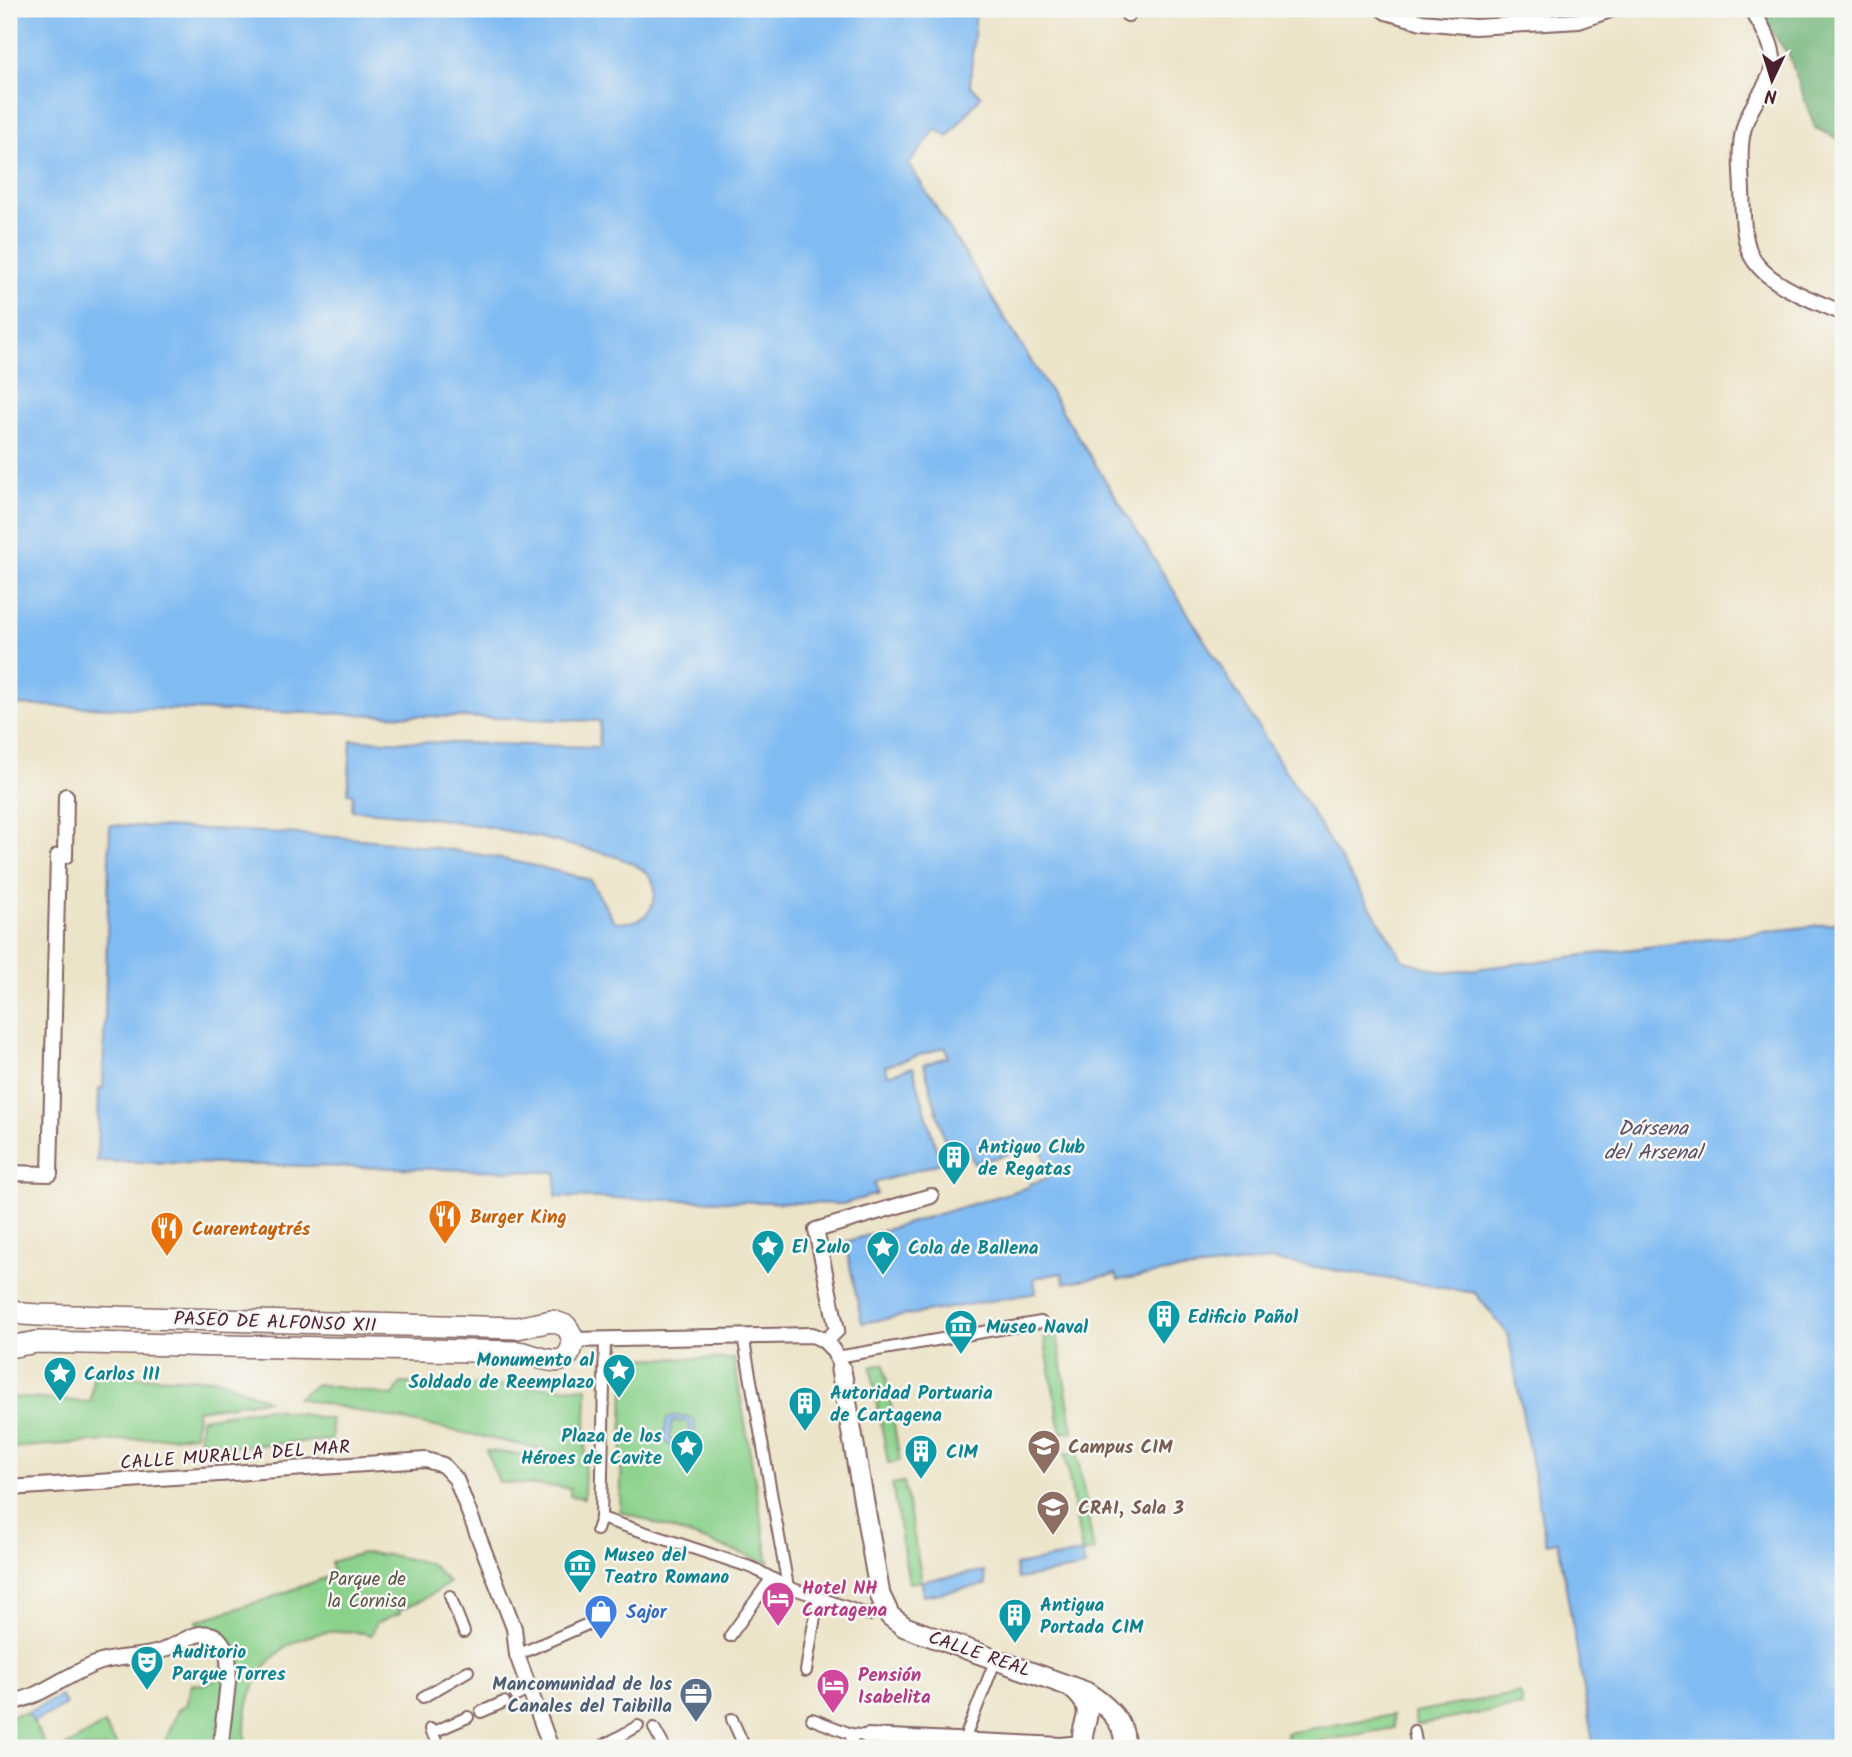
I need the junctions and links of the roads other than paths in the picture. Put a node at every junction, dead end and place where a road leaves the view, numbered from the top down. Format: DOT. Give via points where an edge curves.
graph roads {
  1 [pos="1382,9"];
  2 [pos="1613,9"];
  3 [pos="1751,9"];
  4 [pos="1843,313"];
  5 [pos="66,796"];
  6 [pos="9,1173"];
  7 [pos="931,1196"];
  8 [pos="9,1310"];
  9 [pos="1041,1322"];
  10 [pos="543,1324"];
  11 [pos="743,1335"];
  12 [pos="605,1339"];
  13 [pos="573,1340"];
  14 [pos="826,1341"];
  15 [pos="9,1346"];
  16 [pos="540,1358"];
  17 [pos="839,1364"];
  18 [pos="9,1488"];
  19 [pos="771,1579"];
  20 [pos="788,1587"];
  21 [pos="450,1596"];
  22 [pos="818,1598"];
  23 [pos="884,1605"];
  24 [pos="597,1620"];
  25 [pos="464,1632"];
  26 [pos="730,1636"];
  27 [pos="517,1655"];
  28 [pos="996,1659"];
  29 [pos="468,1671"];
  30 [pos="806,1671"];
  31 [pos="1056,1679"];
  32 [pos="423,1697"];
  33 [pos="504,1702"];
  34 [pos="9,1703"];
  35 [pos="481,1712"];
  36 [pos="468,1717"];
  37 [pos="732,1719"];
  38 [pos="812,1719"];
  39 [pos="1119,1724"];
  40 [pos="638,1726"];
  41 [pos="654,1728"];
  42 [pos="1414,1731"];
  43 [pos="851,1734"];
  44 [pos="867,1736"];
  45 [pos="964,1740"];
  46 [pos="1084,1740"];
  47 [pos="1124,1747"];
  48 [pos="221,1748"];
  49 [pos="440,1748"];
  50 [pos="551,1748"];
  51 [pos="599,1748"];
  52 [pos="665,1748"];
  53 [pos="745,1748"];
  54 [pos="852,1748"];
  55 [pos="1417,1748"];
  1 -- 2 [label="street" via="1422,22 1475,27 1579,21"];
  3 -- 4 [label="street" via="1765,30 1773,58 1772,71 1746,120 1740,145 1744,232 1751,256 1768,275 1792,290"];
  5 -- 6 [label="street" via="65,856 58,856 50,1174"];
  7 -- 14 [label="street" via="817,1230 837,1330"];
  8 -- 10 [label="main road, PASEO DE ALFONSO XII" via="60,1316 517,1328"];
  8 -- 15 [label="main road" via="15,1328"];
  9 -- 17 [label="street"];
  10 -- 13 [label="main road" via="562,1323"];
  10 -- 16 [label="main road" via="532,1337"];
  11 -- 12 [label="street"];
  11 -- 14 [label="street" via="812,1335"];
  11 -- 20 [label="street"];
  12 -- 13 [label="street"];
  12 -- 19 [label="street" via="599,1524 753,1568"];
  13 -- 16 [label="main road" via="571,1350 560,1360"];
  14 -- 17 [label="street"];
  15 -- 16 [label="main road, PASEO DE ALFONSO XII" via="37,1342 517,1352"];
  17 -- 23 [label="main road"];
  18 -- 27 [label="street, CALLE MURALLA DEL MAR" via="426,1460 443,1465 456,1479 514,1628"];
  19 -- 20 [label="street"];
  19 -- 26 [label="street"];
  20 -- 22 [label="street"];
  21 -- 25 [label="street"];
  22 -- 23 [label="street" via="870,1615"];
  22 -- 30 [label="street"];
  23 -- 28 [label="main road, CALLE REAL" via="891,1618 905,1627"];
  24 -- 27 [label="street"];
  27 -- 50 [label="street" via="523,1693"];
  28 -- 31 [label="main road, CALLE REAL"];
  28 -- 45 [label="street"];
  29 -- 32 [label="street"];
  31 -- 39 [label="main road, CALLE REAL" via="1096,1698"];
  31 -- 46 [label="main road, CALLE REAL" via="1084,1702 1088,1716"];
  33 -- 35 [label="street"];
  34 -- 48 [label="street" via="29,1698 101,1662 159,1651 198,1633 212,1635 228,1656"];
  36 -- 49 [label="street" via="430,1731"];
  37 -- 53 [label="street"];
  38 -- 43 [label="street"];
  39 -- 46 [label="main road" via="1101,1718 1090,1722"];
  39 -- 47 [label="main road" via="1125,1734"];
  40 -- 51 [label="street"];
  41 -- 52 [label="street"];
  42 -- 55 [label="street"];
  43 -- 44 [label="street"];
  43 -- 54 [label="street"];
  44 -- 45 [label="street"];
  45 -- 46 [label="street" via="1061,1745"];
}
